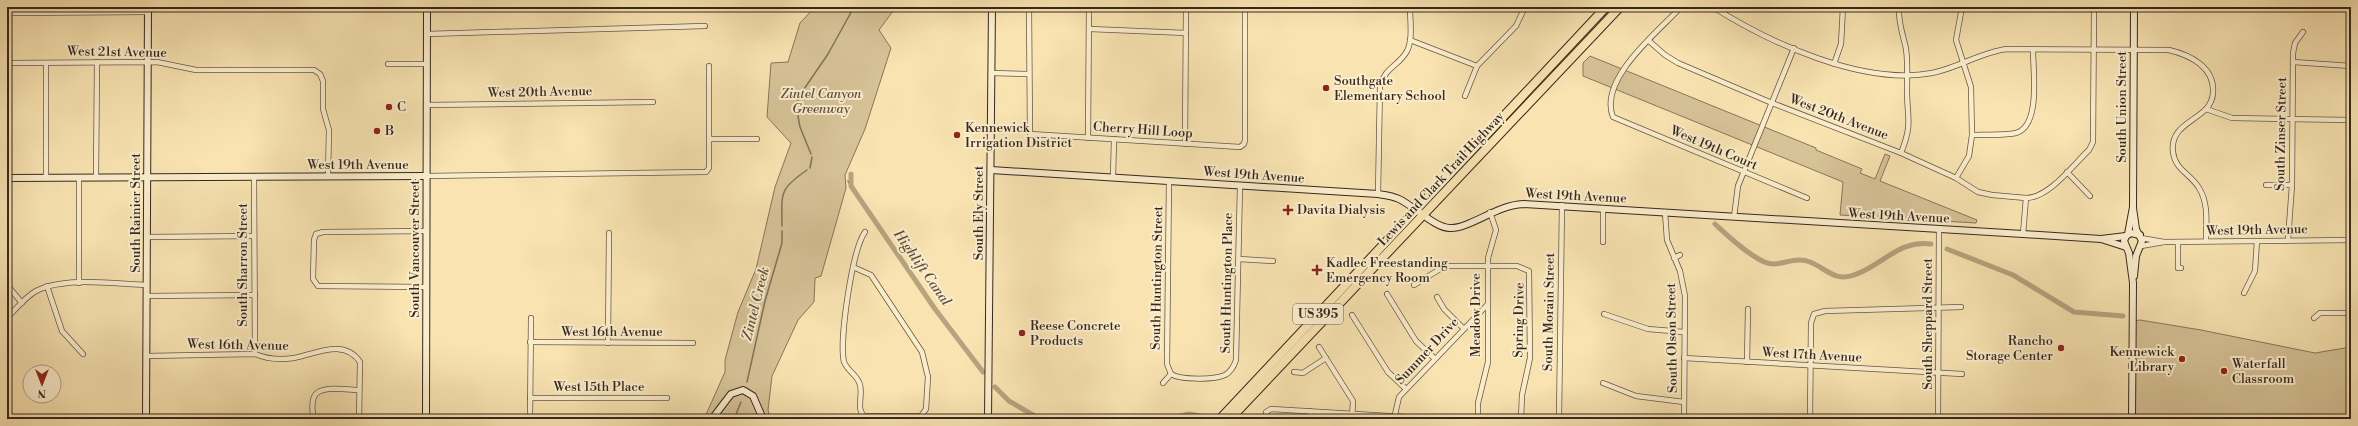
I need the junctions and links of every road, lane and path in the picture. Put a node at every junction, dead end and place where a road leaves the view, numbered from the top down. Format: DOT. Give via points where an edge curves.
graph roads {
  1 [pos="384,7"];
  2 [pos="427,7"];
  3 [pos="992,7"];
  4 [pos="1030,7"];
  5 [pos="1089,7"];
  6 [pos="1186,7"];
  7 [pos="1245,7"];
  8 [pos="1410,7"];
  9 [pos="1525,7"];
  10 [pos="1606,7"];
  11 [pos="1620,7"];
  12 [pos="1681,7"];
  13 [pos="1713,7"];
  14 [pos="1843,7"];
  15 [pos="1899,7"];
  16 [pos="1962,7"];
  17 [pos="2094,7"];
  18 [pos="2134,7"];
  19 [pos="148,9"];
  20 [pos="8,13"];
  21 [pos="705,26"];
  22 [pos="1090,29"];
  23 [pos="2303,32"];
  24 [pos="1186,33"];
  25 [pos="428,34"];
  26 [pos="1410,40"];
  27 [pos="1649,41"];
  28 [pos="1794,48"];
  29 [pos="2033,50"];
  30 [pos="2094,50"];
  31 [pos="2134,50"];
  32 [pos="97,62"];
  33 [pos="147,62"];
  34 [pos="2293,62"];
  35 [pos="7,63"];
  36 [pos="46,63"];
  37 [pos="1963,63"];
  38 [pos="388,64"];
  39 [pos="427,64"];
  40 [pos="1834,64"];
  41 [pos="709,66"];
  42 [pos="1477,66"];
  43 [pos="2351,66"];
  44 [pos="991,73"];
  45 [pos="1029,74"];
  46 [pos="1906,74"];
  47 [pos="1465,96"];
  48 [pos="653,102"];
  49 [pos="1772,103"];
  50 [pos="427,104"];
  51 [pos="2206,109"];
  52 [pos="2292,118"];
  53 [pos="2351,120"];
  54 [pos="1972,135"];
  55 [pos="1088,138"];
  56 [pos="710,139"];
  57 [pos="756,139"];
  58 [pos="1114,139"];
  59 [pos="1185,144"];
  60 [pos="1901,153"];
  61 [pos="991,170"];
  62 [pos="1744,172"];
  63 [pos="2067,172"];
  64 [pos="328,176"];
  65 [pos="426,176"];
  66 [pos="254,177"];
  67 [pos="1114,177"];
  68 [pos="7,178"];
  69 [pos="46,178"];
  70 [pos="79,178"];
  71 [pos="96,178"];
  72 [pos="147,178"];
  73 [pos="1956,178"];
  74 [pos="1169,181"];
  75 [pos="2266,185"];
  76 [pos="2292,185"];
  77 [pos="1240,186"];
  78 [pos="1378,194"];
  79 [pos="2090,196"];
  80 [pos="1807,198"];
  81 [pos="2026,198"];
  82 [pos="1562,205"];
  83 [pos="2133,206"];
  84 [pos="1604,208"];
  85 [pos="1416,209"];
  86 [pos="1490,212"];
  87 [pos="1665,212"];
  88 [pos="1424,214"];
  89 [pos="1734,217"];
  90 [pos="1939,229"];
  91 [pos="426,230"];
  92 [pos="865,232"];
  93 [pos="609,233"];
  94 [pos="2023,234"];
  95 [pos="2127,235"];
  96 [pos="147,236"];
  97 [pos="254,236"];
  98 [pos="2140,236"];
  99 [pos="2100,239"];
  100 [pos="2288,240"];
  101 [pos="2351,240"];
  102 [pos="2206,241"];
  103 [pos="2257,241"];
  104 [pos="1603,242"];
  105 [pos="2164,242"];
  106 [pos="2178,242"];
  107 [pos="2140,247"];
  108 [pos="2127,248"];
  109 [pos="1680,255"];
  110 [pos="1674,258"];
  111 [pos="1240,259"];
  112 [pos="1273,260"];
  113 [pos="1487,266"];
  114 [pos="853,267"];
  115 [pos="2181,268"];
  116 [pos="79,283"];
  117 [pos="2133,283"];
  118 [pos="7,285"];
  119 [pos="146,285"];
  120 [pos="1414,285"];
  121 [pos="47,286"];
  122 [pos="426,286"];
  123 [pos="2244,293"];
  124 [pos="1387,294"];
  125 [pos="255,295"];
  126 [pos="146,296"];
  127 [pos="1437,297"];
  128 [pos="22,303"];
  129 [pos="1488,304"];
  130 [pos="1939,306"];
  131 [pos="1962,307"];
  132 [pos="1748,309"];
  133 [pos="2351,313"];
  134 [pos="1604,314"];
  135 [pos="1352,315"];
  136 [pos="7,318"];
  137 [pos="530,318"];
  138 [pos="2314,318"];
  139 [pos="1463,328"];
  140 [pos="1684,332"];
  141 [pos="530,342"];
  142 [pos="608,343"];
  143 [pos="693,343"];
  144 [pos="1319,347"];
  145 [pos="83,354"];
  146 [pos="255,354"];
  147 [pos="146,356"];
  148 [pos="1326,358"];
  149 [pos="1434,358"];
  150 [pos="1684,358"];
  151 [pos="1747,362"];
  152 [pos="1811,366"];
  153 [pos="1294,372"];
  154 [pos="1938,373"];
  155 [pos="1170,374"];
  156 [pos="1962,374"];
  157 [pos="1164,383"];
  158 [pos="1603,383"];
  159 [pos="1406,389"];
  160 [pos="359,390"];
  161 [pos="530,398"];
  162 [pos="667,398"];
  163 [pos="1684,402"];
  164 [pos="1310,412"];
  165 [pos="1352,416"];
  166 [pos="898,418"];
  167 [pos="1394,418"];
  168 [pos="146,419"];
  169 [pos="313,419"];
  170 [pos="359,419"];
  171 [pos="426,419"];
  172 [pos="530,419"];
  173 [pos="712,419"];
  174 [pos="763,419"];
  175 [pos="988,419"];
  176 [pos="1220,419"];
  177 [pos="1230,419"];
  178 [pos="1265,419"];
  179 [pos="1310,419"];
  180 [pos="1437,419"];
  181 [pos="1478,419"];
  182 [pos="1520,419"];
  183 [pos="1559,419"];
  184 [pos="1684,419"];
  185 [pos="1810,419"];
  186 [pos="1938,419"];
  187 [pos="2132,419"];
  1 -- 2 [label="street"];
  2 -- 25 [label="street, South Vancouver Street"];
  3 -- 44 [label="street, South Ely Street"];
  4 -- 45 [label="street, Cherry Hill Loop"];
  5 -- 22 [label="street"];
  6 -- 24 [label="street"];
  7 -- 59 [label="street, Cherry Hill Loop" via="1244,144 1240,147"];
  8 -- 26 [label="street"];
  9 -- 42 [label="street" via="1516,26"];
  10 -- 85 [label="highway, Lewis and Clark Trail Highway / US 395"];
  11 -- 88 [label="highway, Lewis and Clark Trail Highway / US 395"];
  12 -- 27 [label="street"];
  13 -- 28 [label="street" via="1767,37"];
  14 -- 40 [label="street" via="1842,38"];
  15 -- 46 [label="street" via="1898,21 1906,51"];
  16 -- 37 [label="street" via="1956,40"];
  17 -- 30 [label="street"];
  18 -- 31 [label="street, South Union Street"];
  19 -- 20 [label="street"];
  19 -- 33 [label="street, South Rainier Street"];
  21 -- 25 [label="street"];
  22 -- 24 [label="street"];
  22 -- 55 [label="street"];
  23 -- 34 [label="street, South Zinser Street" via="2295,43"];
  24 -- 59 [label="street"];
  25 -- 39 [label="street, South Vancouver Street"];
  26 -- 42 [label="street"];
  26 -- 78 [label="street" via="1406,52 1385,72 1380,86"];
  27 -- 49 [label="street, West 20th Avenue" via="1674,61"];
  27 -- 62 [label="street, West 19th Court" via="1624,67 1616,81 1610,105 1613,116"];
  28 -- 40 [label="street"];
  28 -- 49 [label="street"];
  29 -- 30 [label="street"];
  29 -- 37 [label="street" via="1996,51"];
  29 -- 54 [label="street" via="2033,108 2030,122 2016,133"];
  30 -- 31 [label="street"];
  30 -- 63 [label="street" via="2094,138 2089,150"];
  31 -- 51 [label="street" via="2169,50 2202,65 2213,84 2213,95"];
  31 -- 83 [label="street, South Union Street"];
  32 -- 33 [label="street, West 21st Avenue"];
  32 -- 36 [label="street, West 21st Avenue"];
  32 -- 71 [label="street"];
  33 -- 64 [label="street, West 21st Avenue" via="166,63 196,70 309,69 320,74 323,81 323,109 329,130"];
  33 -- 72 [label="street, South Rainier Street"];
  34 -- 43 [label="street"];
  34 -- 52 [label="street, South Zinser Street"];
  35 -- 36 [label="street, West 21st Avenue"];
  36 -- 69 [label="street"];
  37 -- 46 [label="street" via="1932,73"];
  37 -- 54 [label="street" via="1971,87"];
  38 -- 39 [label="street"];
  39 -- 50 [label="street, South Vancouver Street"];
  40 -- 46 [label="street" via="1864,71"];
  41 -- 56 [label="street"];
  42 -- 47 [label="street"];
  44 -- 45 [label="street"];
  44 -- 61 [label="street, South Ely Street"];
  45 -- 55 [label="street, Cherry Hill Loop" via="1030,134"];
  46 -- 60 [label="street" via="1910,124"];
  48 -- 50 [label="street, West 20th Avenue"];
  49 -- 60 [label="street, West 20th Avenue"];
  49 -- 62 [label="street"];
  50 -- 65 [label="street, South Vancouver Street"];
  51 -- 52 [label="street" via="2231,121"];
  51 -- 102 [label="street" via="2182,127 2176,135 2173,149 2177,165 2202,194 2205,204"];
  52 -- 53 [label="street"];
  52 -- 76 [label="street, South Zinser Street"];
  54 -- 73 [label="street" via="1969,156"];
  55 -- 58 [label="street, Cherry Hill Loop"];
  56 -- 57 [label="street"];
  56 -- 65 [label="street, West 19th Avenue" via="708,170"];
  58 -- 59 [label="street, Cherry Hill Loop"];
  58 -- 67 [label="street"];
  60 -- 73 [label="street, West 20th Avenue"];
  61 -- 67 [label="street, West 19th Avenue"];
  61 -- 175 [label="street, South Ely Street"];
  62 -- 80 [label="street, West 19th Court"];
  62 -- 89 [label="street" via="1736,192"];
  63 -- 79 [label="street"];
  63 -- 81 [label="street" via="2042,195"];
  64 -- 65 [label="street, West 19th Avenue"];
  64 -- 66 [label="street, West 19th Avenue"];
  65 -- 91 [label="street, South Vancouver Street"];
  66 -- 72 [label="street, West 19th Avenue"];
  66 -- 97 [label="street, South Sharron Street"];
  67 -- 74 [label="street, West 19th Avenue"];
  68 -- 69 [label="street, West 19th Avenue"];
  69 -- 70 [label="street, West 19th Avenue"];
  70 -- 71 [label="street, West 19th Avenue"];
  70 -- 116 [label="street"];
  71 -- 72 [label="street, West 19th Avenue"];
  72 -- 96 [label="street, South Rainier Street"];
  73 -- 81 [label="street, West 20th Avenue" via="1984,194"];
  74 -- 77 [label="street, West 19th Avenue"];
  74 -- 155 [label="street, South Huntington Street" via="1167,364"];
  75 -- 76 [label="street"];
  76 -- 100 [label="street, South Zinser Street"];
  77 -- 78 [label="street, West 19th Avenue"];
  77 -- 111 [label="street, South Huntington Place"];
  78 -- 85 [label="street, West 19th Avenue" via="1398,198"];
  81 -- 94 [label="street"];
  82 -- 84 [label="street, West 19th Avenue"];
  82 -- 86 [label="street, West 19th Avenue" via="1513,204"];
  82 -- 183 [label="street, South Morain Street"];
  83 -- 95 [label="street, South Union Street"];
  83 -- 98 [label="street, South Union Street"];
  84 -- 87 [label="street, West 19th Avenue"];
  84 -- 104 [label="street"];
  85 -- 88 [label="street, West 19th Avenue"];
  85 -- 176 [label="highway, Lewis and Clark Trail Highway / US 395"];
  86 -- 88 [label="street, West 19th Avenue" via="1450,228 1439,225"];
  86 -- 113 [label="street, Meadow Drive" via="1496,230"];
  87 -- 89 [label="street, West 19th Avenue"];
  87 -- 110 [label="street, South Olson Street" via="1667,240"];
  88 -- 177 [label="highway, Lewis and Clark Trail Highway / US 395"];
  89 -- 90 [label="street, West 19th Avenue"];
  90 -- 94 [label="street, West 19th Avenue"];
  90 -- 130 [label="street, South Sheppard Street"];
  91 -- 122 [label="street, South Vancouver Street"];
  91 -- 122 [label="street" via="316,234 313,279 316,284 325,287"];
  92 -- 114 [label="street"];
  93 -- 142 [label="street"];
  94 -- 99 [label="street, West 19th Avenue"];
  95 -- 98 [label="street" via="2134,232"];
  95 -- 99 [label="street, West 19th Avenue"];
  95 -- 108 [label="street" via="2124,241"];
  96 -- 97 [label="street"];
  96 -- 119 [label="street, South Rainier Street"];
  97 -- 125 [label="street, South Sharron Street"];
  98 -- 105 [label="street, West 19th Avenue"];
  98 -- 107 [label="street"];
  99 -- 108 [label="street, West 19th Avenue"];
  100 -- 101 [label="street, West 19th Avenue"];
  100 -- 103 [label="street, West 19th Avenue"];
  102 -- 103 [label="street, West 19th Avenue"];
  102 -- 106 [label="street, West 19th Avenue"];
  103 -- 123 [label="street" via="2255,271"];
  105 -- 106 [label="street, West 19th Avenue"];
  105 -- 107 [label="street, West 19th Avenue"];
  106 -- 115 [label="street" via="2178,268"];
  107 -- 108 [label="street" via="2133,250"];
  107 -- 117 [label="street"];
  108 -- 117 [label="street"];
  109 -- 110 [label="street"];
  110 -- 140 [label="street, South Olson Street" via="1684,286"];
  111 -- 112 [label="street"];
  111 -- 155 [label="street, South Huntington Place" via="1236,360 1231,370 1222,376 1208,378 1178,377"];
  113 -- 120 [label="street, Spring Drive" via="1445,266"];
  113 -- 129 [label="street, Meadow Drive"];
  113 -- 182 [label="street, Spring Drive" via="1522,267 1529,270 1530,274 1530,358"];
  114 -- 166 [label="street" via="847,301 843,358 847,369 857,378 860,386 862,415 869,418"];
  114 -- 166 [label="street" via="871,275 922,352 928,378 926,409 917,417"];
  116 -- 119 [label="street"];
  116 -- 121 [label="street"];
  117 -- 187 [label="street"];
  118 -- 128 [label="street"];
  119 -- 126 [label="street, South Rainier Street"];
  121 -- 128 [label="street" via="29,295"];
  121 -- 145 [label="street" via="62,331"];
  122 -- 171 [label="street, South Vancouver Street"];
  124 -- 149 [label="street" via="1416,341"];
  125 -- 126 [label="street"];
  125 -- 146 [label="street, South Sharron Street"];
  126 -- 147 [label="street, South Rainier Street"];
  127 -- 139 [label="street" via="1444,309"];
  128 -- 136 [label="street"];
  129 -- 139 [label="street, Summer Drive"];
  129 -- 181 [label="street, Meadow Drive" via="1488,362 1478,403"];
  130 -- 131 [label="street"];
  130 -- 152 [label="street" via="1825,311 1814,314 1811,323"];
  130 -- 154 [label="street, South Sheppard Street"];
  132 -- 151 [label="street"];
  133 -- 138 [label="street" via="2320,313"];
  134 -- 140 [label="street" via="1648,329"];
  135 -- 159 [label="street" via="1388,372"];
  137 -- 141 [label="street"];
  139 -- 149 [label="street, Summer Drive"];
  140 -- 150 [label="street, South Olson Street"];
  141 -- 142 [label="street, West 16th Avenue"];
  141 -- 161 [label="street"];
  142 -- 143 [label="street, West 16th Avenue"];
  144 -- 148 [label="street"];
  146 -- 147 [label="street, West 16th Avenue"];
  146 -- 160 [label="street, West 16th Avenue" via="267,358 285,358 342,349 352,353 360,362"];
  147 -- 168 [label="street, South Rainier Street"];
  148 -- 153 [label="street" via="1303,373"];
  148 -- 165 [label="street" via="1353,401"];
  149 -- 159 [label="street, Summer Drive"];
  150 -- 151 [label="street, West 17th Avenue"];
  150 -- 163 [label="street, South Olson Street"];
  151 -- 152 [label="street, West 17th Avenue"];
  152 -- 154 [label="street, West 17th Avenue"];
  152 -- 185 [label="street"];
  154 -- 156 [label="street, West 17th Avenue"];
  154 -- 186 [label="street, South Sheppard Street"];
  155 -- 157 [label="street"];
  158 -- 163 [label="street" via="1636,396"];
  159 -- 167 [label="street, Summer Drive" via="1396,402"];
  160 -- 169 [label="street" via="322,390 316,393 313,401"];
  160 -- 170 [label="street"];
  161 -- 162 [label="street, West 15th Place"];
  161 -- 172 [label="street"];
  163 -- 184 [label="street, South Olson Street"];
  164 -- 165 [label="street"];
  164 -- 178 [label="street" via="1272,409 1266,412"];
  164 -- 179 [label="street"];
  165 -- 167 [label="street"];
  167 -- 180 [label="street"];
  173 -- 174 [label="street" via="731,394 743,390 753,396"];
}
